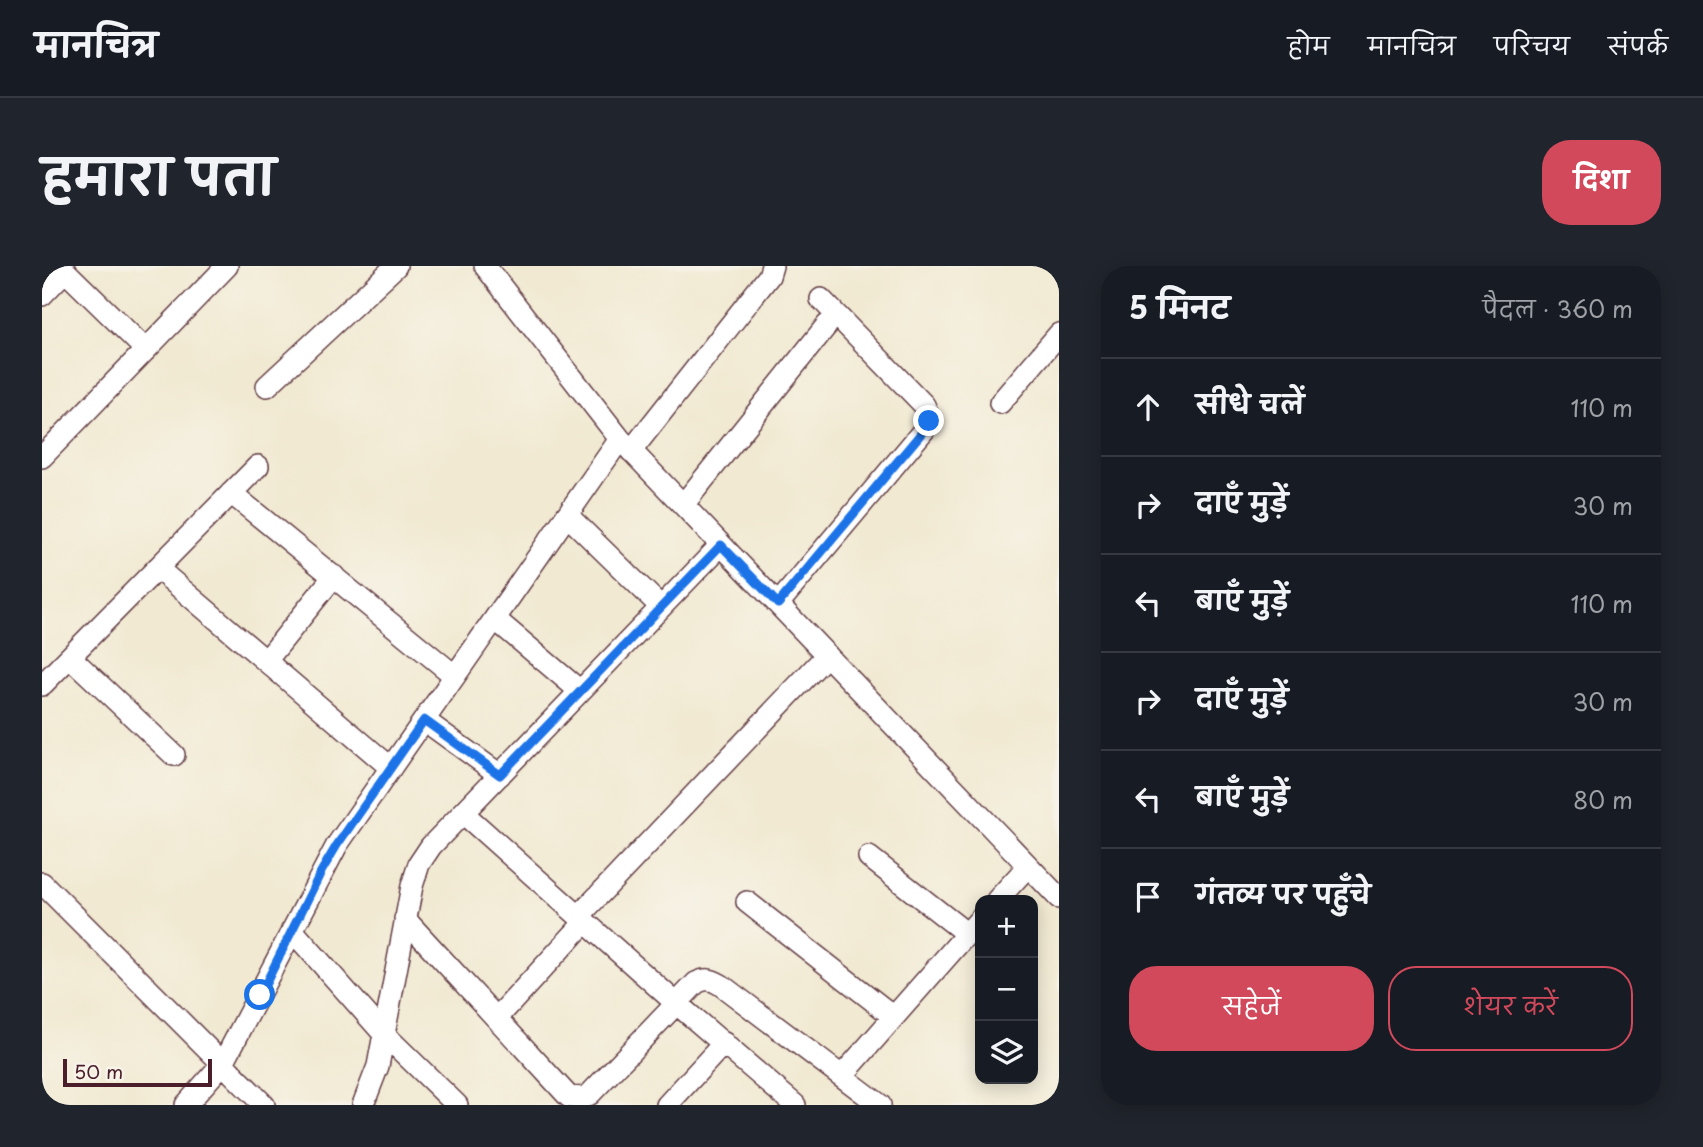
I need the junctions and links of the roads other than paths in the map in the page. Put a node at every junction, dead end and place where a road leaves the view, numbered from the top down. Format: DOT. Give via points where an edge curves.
graph roads {
  1 [pos="227,266"];
  2 [pos="396,266"];
  3 [pos="485,266"];
  4 [pos="772,266"];
  5 [pos="62,269"];
  6 [pos="42,295"];
  7 [pos="821,299"];
  8 [pos="827,325"];
  9 [pos="1059,334"];
  10 [pos="146,350"];
  11 [pos="267,386"];
  12 [pos="1000,403"];
  13 [pos="625,445"];
  14 [pos="42,457"];
  15 [pos="258,466"];
  16 [pos="231,493"];
  17 [pos="683,505"];
  18 [pos="567,515"];
  19 [pos="721,545"];
  20 [pos="157,568"];
  21 [pos="334,576"];
  22 [pos="778,604"];
  23 [pos="661,607"];
  24 [pos="495,619"];
  25 [pos="827,655"];
  26 [pos="70,657"];
  27 [pos="266,661"];
  28 [pos="455,676"];
  29 [pos="42,685"];
  30 [pos="580,691"];
  31 [pos="424,720"];
  32 [pos="174,755"];
  33 [pos="391,768"];
  34 [pos="500,775"];
  35 [pos="463,813"];
  36 [pos="869,857"];
  37 [pos="1028,866"];
  38 [pos="42,883"];
  39 [pos="1002,895"];
  40 [pos="1059,898"];
  41 [pos="747,902"];
  42 [pos="405,919"];
  43 [pos="582,919"];
  44 [pos="974,927"];
  45 [pos="292,930"];
  46 [pos="677,1004"];
  47 [pos="894,1017"];
  48 [pos="497,1018"];
  49 [pos="384,1034"];
  50 [pos="724,1043"];
  51 [pos="223,1063"];
  52 [pos="842,1076"];
  53 [pos="186,1105"];
  54 [pos="264,1105"];
  55 [pos="363,1105"];
  56 [pos="457,1105"];
  57 [pos="667,1105"];
  58 [pos="795,1105"];
  59 [pos="880,1105"];
  1 -- 10 [label="street"];
  2 -- 11 [label="street"];
  3 -- 13 [label="street"];
  4 -- 13 [label="street" via="769,276"];
  5 -- 6 [label="street"];
  5 -- 10 [label="street"];
  7 -- 22 [label="street" via="924,405 929,421"];
  8 -- 17 [label="street"];
  9 -- 12 [label="street"];
  10 -- 14 [label="street"];
  13 -- 17 [label="street"];
  13 -- 18 [label="street"];
  15 -- 16 [label="street"];
  16 -- 20 [label="street"];
  16 -- 21 [label="street"];
  17 -- 19 [label="street"];
  18 -- 23 [label="street"];
  18 -- 24 [label="street"];
  19 -- 22 [label="street"];
  19 -- 23 [label="street"];
  20 -- 26 [label="street"];
  20 -- 27 [label="street"];
  21 -- 27 [label="street"];
  21 -- 28 [label="street"];
  22 -- 25 [label="street"];
  23 -- 30 [label="street"];
  24 -- 28 [label="street"];
  24 -- 30 [label="street"];
  25 -- 37 [label="street"];
  25 -- 43 [label="street"];
  26 -- 29 [label="street"];
  26 -- 32 [label="street"];
  27 -- 33 [label="street"];
  28 -- 31 [label="street"];
  30 -- 34 [label="street"];
  31 -- 33 [label="street"];
  31 -- 34 [label="street"];
  33 -- 45 [label="street" via="337,845"];
  34 -- 35 [label="street"];
  35 -- 42 [label="street" via="419,864"];
  35 -- 43 [label="street"];
  36 -- 44 [label="street"];
  37 -- 39 [label="street"];
  37 -- 40 [label="street"];
  38 -- 51 [label="street"];
  41 -- 47 [label="street"];
  42 -- 48 [label="street"];
  42 -- 49 [label="street"];
  43 -- 46 [label="street"];
  43 -- 48 [label="street"];
  44 -- 47 [label="street"];
  45 -- 49 [label="street"];
  45 -- 51 [label="street"];
  46 -- 48 [label="street" via="590,1094 576,1099 569,1097"];
  46 -- 50 [label="street"];
  46 -- 52 [label="street" via="696,983 713,980"];
  47 -- 52 [label="street"];
  49 -- 55 [label="street"];
  49 -- 56 [label="street"];
  50 -- 57 [label="street"];
  50 -- 58 [label="street"];
  51 -- 53 [label="street"];
  51 -- 54 [label="street"];
  52 -- 59 [label="street"];
}
